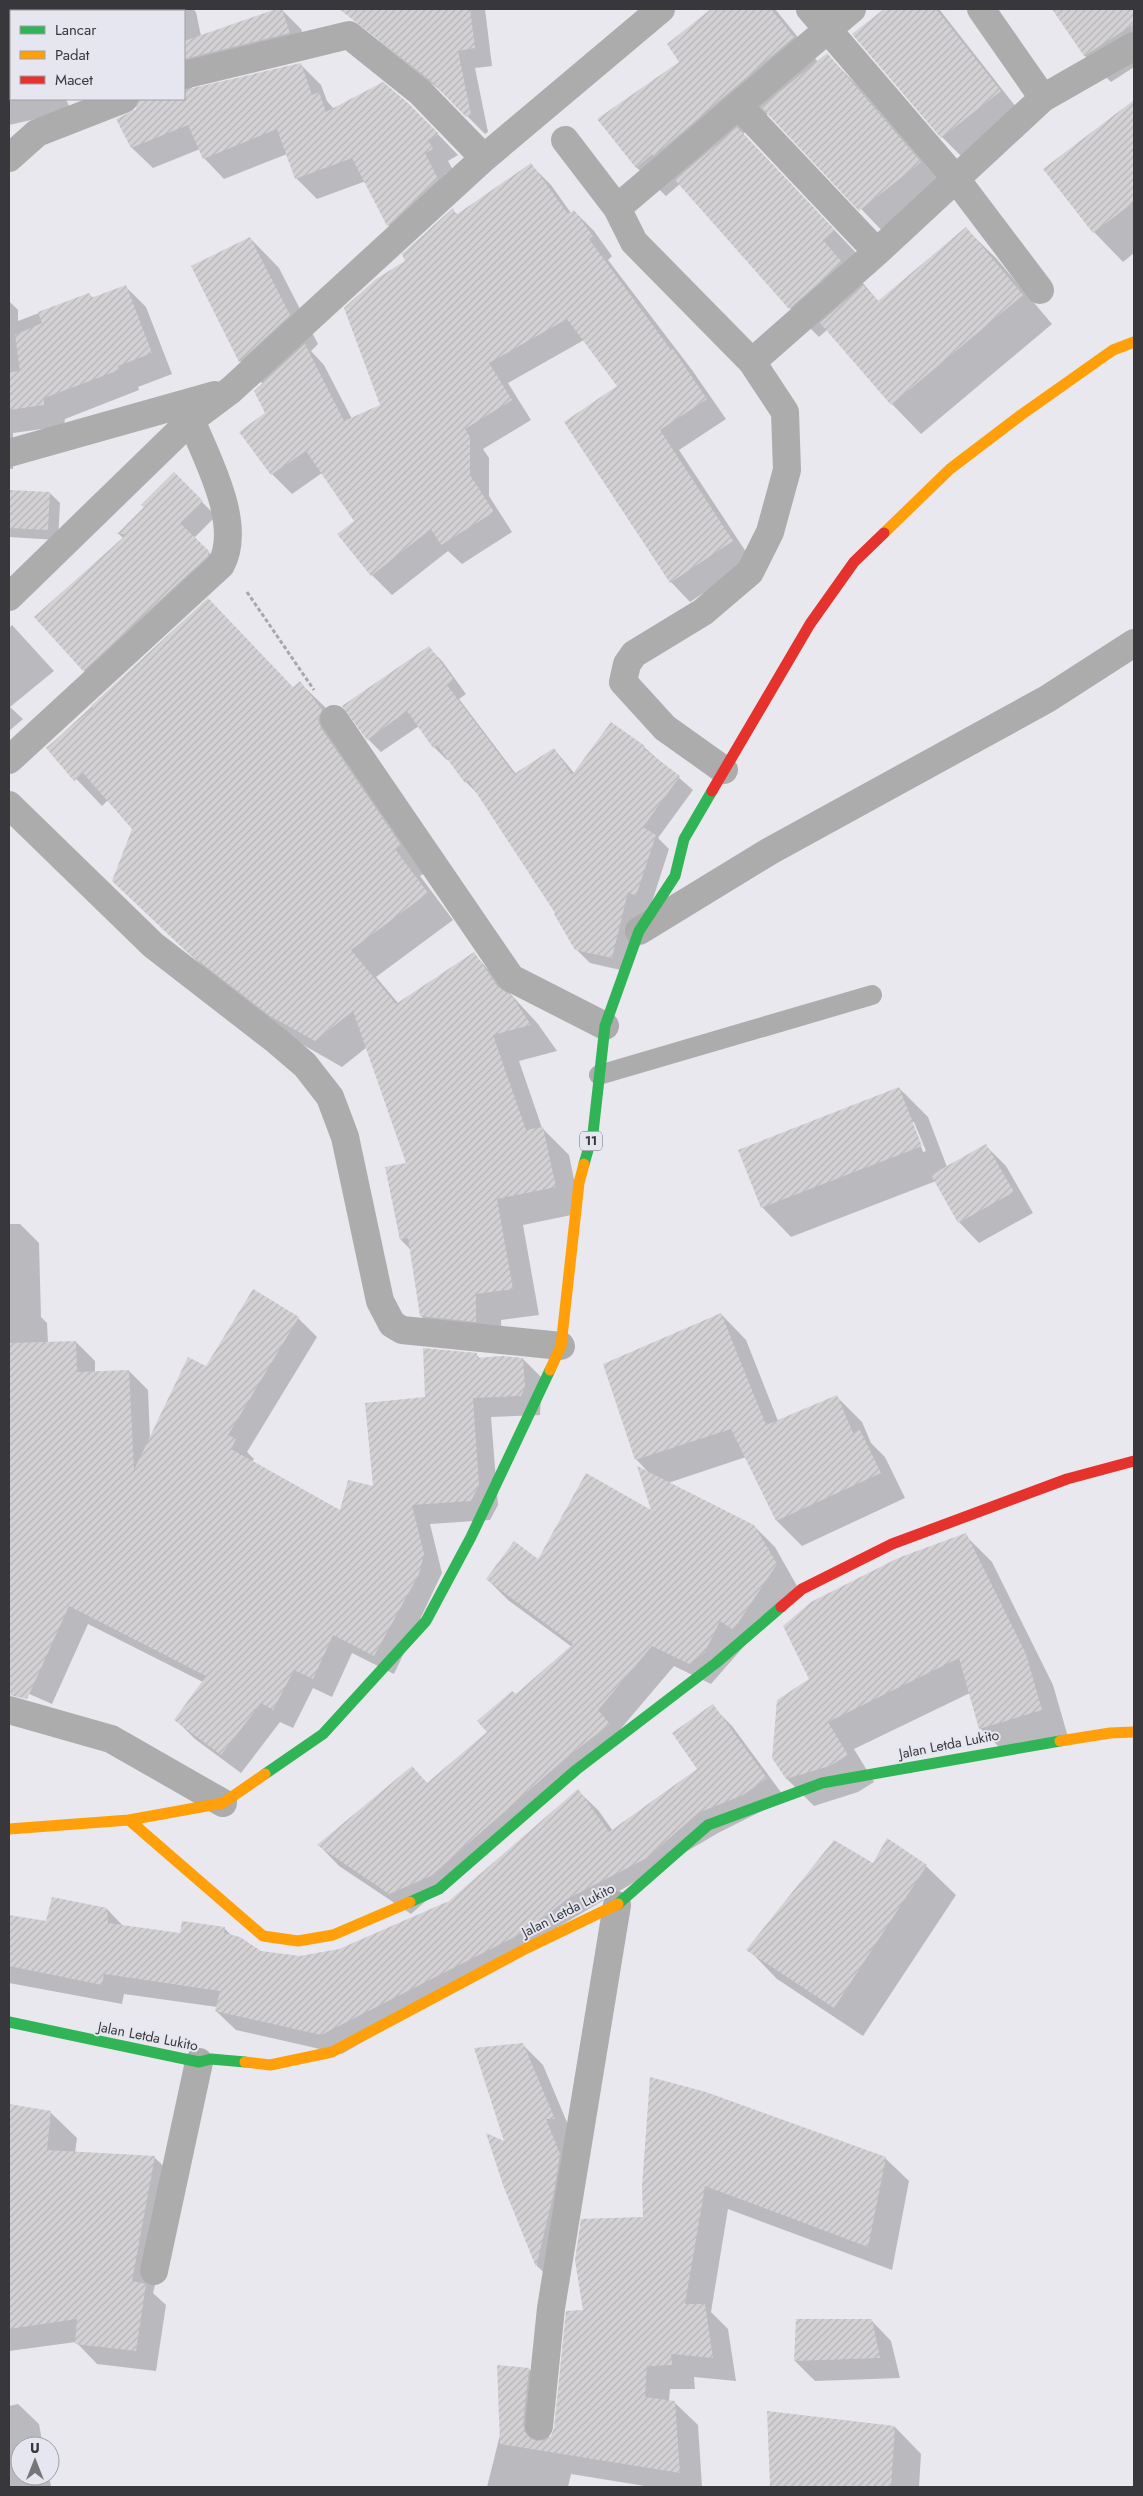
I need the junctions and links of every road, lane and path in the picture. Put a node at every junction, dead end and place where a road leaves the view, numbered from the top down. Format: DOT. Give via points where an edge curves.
graph roads {
  1 [pos="661,9"];
  2 [pos="852,9"];
  3 [pos="981,9"];
  4 [pos="819,19"];
  5 [pos="1134,46"];
  6 [pos="185,75"];
  7 [pos="1044,98"];
  8 [pos="121,100"];
  9 [pos="739,106"];
  10 [pos="565,140"];
  11 [pos="9,158"];
  12 [pos="484,158"];
  13 [pos="956,179"];
  14 [pos="617,208"];
  15 [pos="877,252"];
  16 [pos="1040,290"];
  17 [pos="1134,342"];
  18 [pos="752,362"];
  19 [pos="231,390"];
  20 [pos="191,420"];
  21 [pos="9,453"];
  22 [pos="224,559"];
  23 [pos="9,596"];
  24 [pos="1134,643"];
  25 [pos="334,719"];
  26 [pos="9,760"];
  27 [pos="724,770"];
  28 [pos="9,805"];
  29 [pos="639,930"];
  30 [pos="872,996"];
  31 [pos="605,1026"];
  32 [pos="599,1075"];
  33 [pos="561,1346"];
  34 [pos="1134,1461"];
  35 [pos="9,1710"];
  36 [pos="1134,1732"];
  37 [pos="223,1802"];
  38 [pos="128,1820"];
  39 [pos="9,1829"];
  40 [pos="617,1905"];
  41 [pos="9,2022"];
  42 [pos="199,2062"];
  43 [pos="154,2271"];
  44 [pos="539,2426"];
  1 -- 12 [label="street"];
  2 -- 4 [label="street"];
  3 -- 7 [label="street"];
  4 -- 9 [label="street"];
  4 -- 13 [label="street"];
  5 -- 7 [label="street"];
  6 -- 12 [label="street" via="349,35 420,92"];
  7 -- 13 [label="street"];
  8 -- 11 [label="street" via="36,133"];
  9 -- 14 [label="street"];
  9 -- 15 [label="street"];
  10 -- 14 [label="street"];
  12 -- 19 [label="street"];
  13 -- 15 [label="street"];
  13 -- 16 [label="street"];
  14 -- 18 [label="street" via="634,242"];
  15 -- 18 [label="street"];
  17 -- 27 [label="main road, 11" via="1113,350 1021,414 950,469 854,562 810,624"];
  18 -- 27 [label="street" via="785,412 788,470 770,532 750,572 703,612 634,654 627,664 623,682 665,728"];
  19 -- 20 [label="street"];
  19 -- 21 [label="street"];
  20 -- 22 [label="street" via="223,497 228,531"];
  20 -- 23 [label="street"];
  22 -- 25 [label="path"];
  22 -- 26 [label="street"];
  24 -- 29 [label="street" via="1047,699 770,851"];
  25 -- 31 [label="street" via="512,978"];
  27 -- 29 [label="main road, 11" via="684,839 675,876"];
  28 -- 33 [label="street" via="153,946 305,1065 330,1098 345,1138 380,1301 392,1324 402,1330"];
  29 -- 31 [label="main road, 11"];
  30 -- 32 [label="lane"];
  31 -- 32 [label="main road, 11"];
  32 -- 33 [label="main road, 11" via="594,1133 579,1183"];
  33 -- 37 [label="main road, 11" via="496,1486 426,1621 323,1734"];
  34 -- 38 [label="main road" via="1067,1479 892,1544 802,1589 716,1663 576,1770 439,1889 333,1935 298,1941 263,1936"];
  35 -- 37 [label="street" via="111,1739"];
  36 -- 40 [label="main road, Jalan Letda Lukito" via="1014,1748 822,1783 708,1825"];
  37 -- 38 [label="main road, 11"];
  38 -- 39 [label="main road, 11"];
  40 -- 42 [label="main road, Jalan Letda Lukito" via="527,1948 332,2052 270,2065 211,2059"];
  40 -- 44 [label="street" via="551,2308"];
  41 -- 42 [label="main road, Jalan Letda Lukito"];
  42 -- 43 [label="street"];
}
